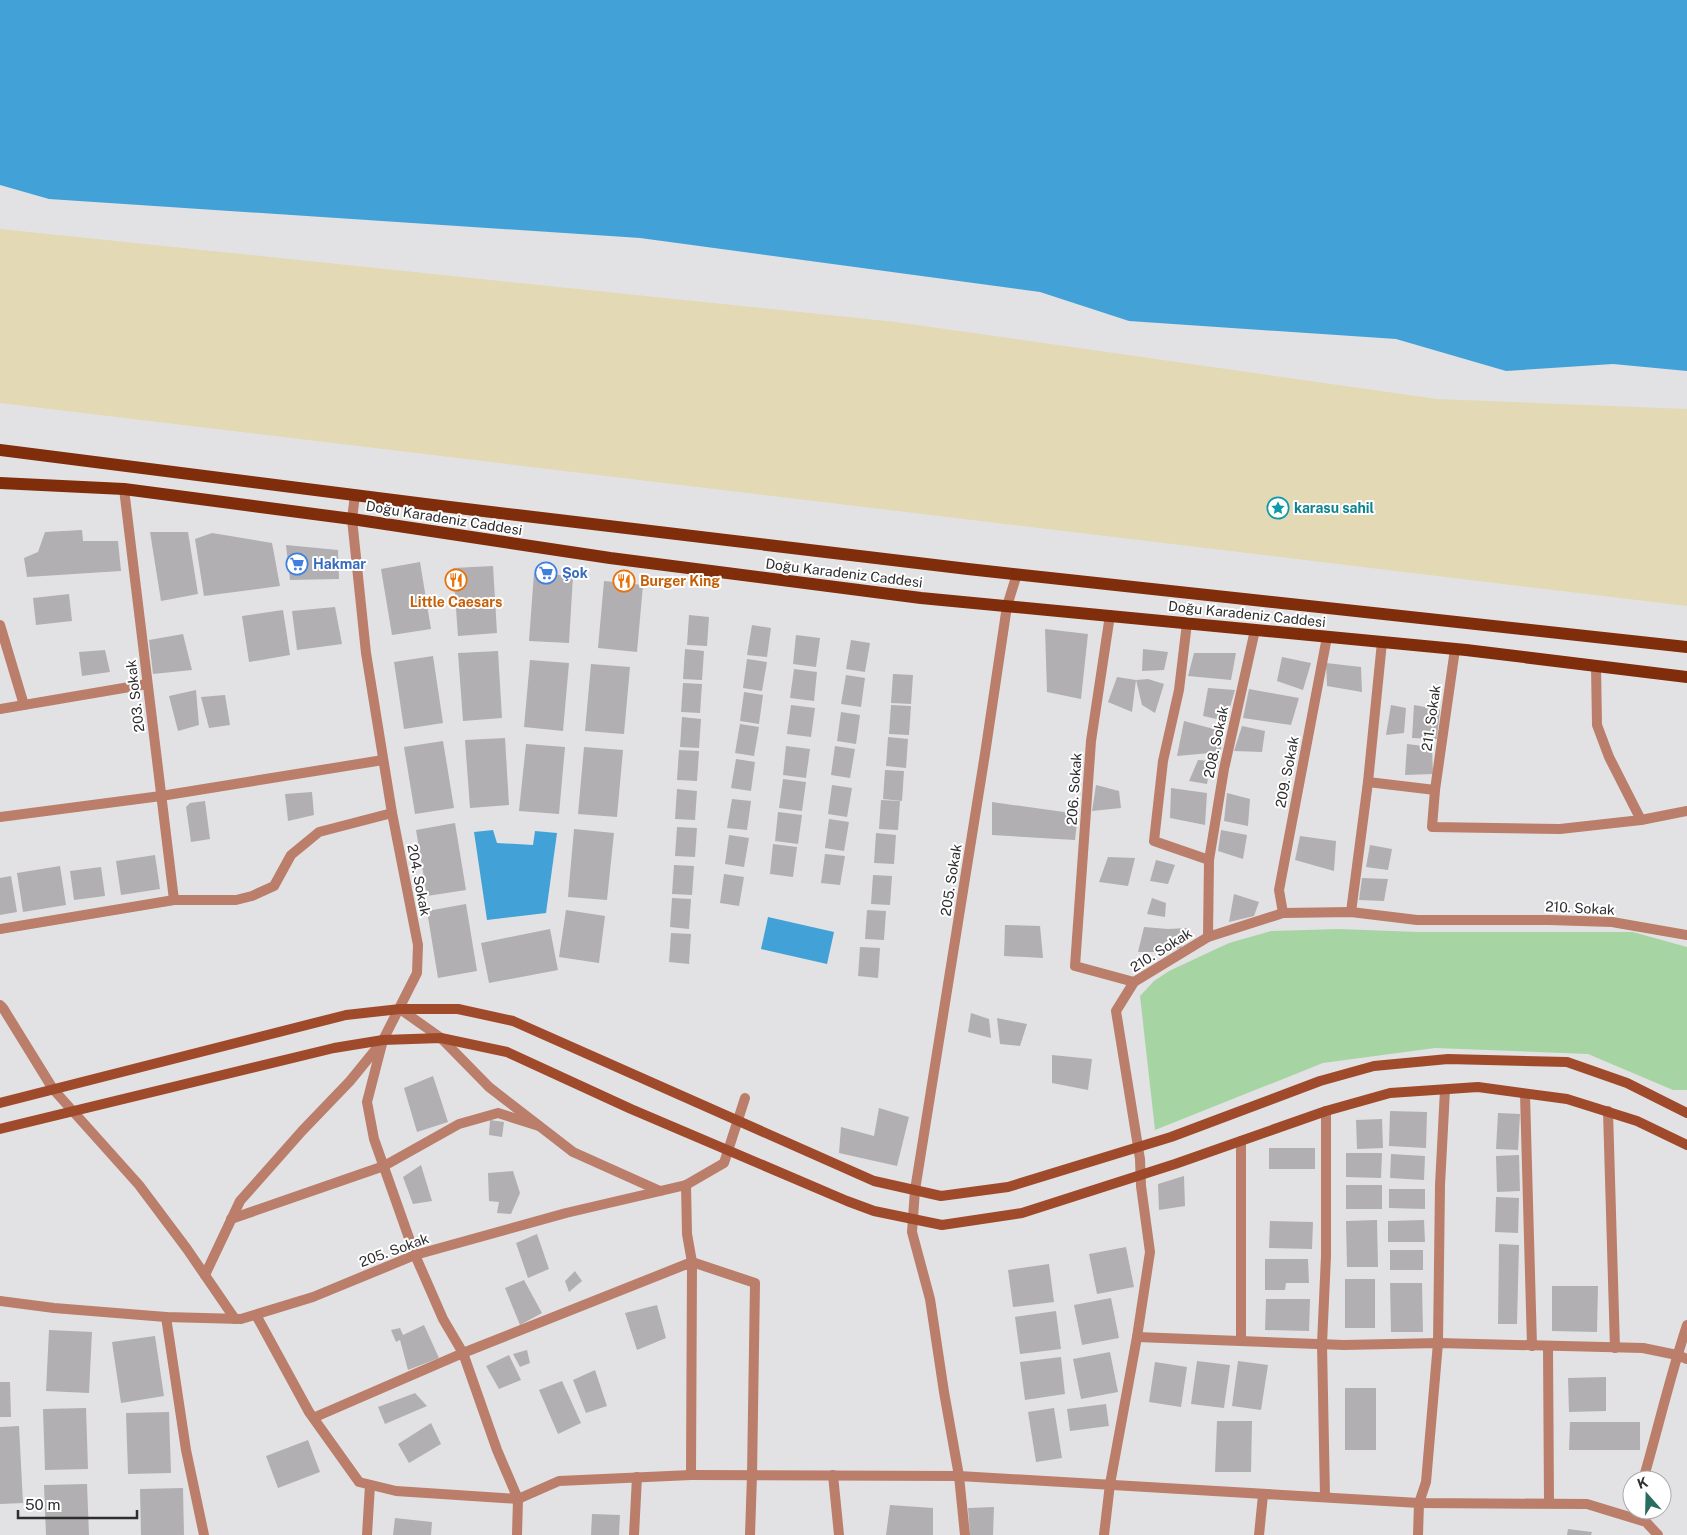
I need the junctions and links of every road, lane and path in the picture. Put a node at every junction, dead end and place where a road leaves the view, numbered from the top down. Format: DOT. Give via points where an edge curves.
graph roads {
  1 [pos="0,450"];
  2 [pos="0,483"];
  3 [pos="124,490"];
  4 [pos="355,495"];
  5 [pos="352,519"];
  6 [pos="1017,574"];
  7 [pos="1007,606"];
  8 [pos="1110,615"];
  9 [pos="1187,623"];
  10 [pos="0,625"];
  11 [pos="1255,630"];
  12 [pos="1327,637"];
  13 [pos="1382,642"];
  14 [pos="1687,647"];
  15 [pos="1455,649"];
  16 [pos="1596,666"];
  17 [pos="1687,677"];
  18 [pos="147,684"];
  19 [pos="24,706"];
  20 [pos="0,709"];
  21 [pos="383,760"];
  22 [pos="1368,782"];
  23 [pos="1435,790"];
  24 [pos="160,796"];
  25 [pos="1687,811"];
  26 [pos="392,813"];
  27 [pos="0,817"];
  28 [pos="1641,820"];
  29 [pos="1209,860"];
  30 [pos="174,900"];
  31 [pos="1351,912"];
  32 [pos="1282,913"];
  33 [pos="0,929"];
  34 [pos="1687,935"];
  35 [pos="1208,937"];
  36 [pos="1134,982"];
  37 [pos="0,1005"];
  38 [pos="400,1008"];
  39 [pos="441,1038"];
  40 [pos="383,1040"];
  41 [pos="53,1089"];
  42 [pos="1445,1090"];
  43 [pos="1525,1094"];
  44 [pos="746,1098"];
  45 [pos="0,1103"];
  46 [pos="1326,1110"];
  47 [pos="73,1111"];
  48 [pos="1608,1111"];
  49 [pos="1687,1113"];
  50 [pos="738,1121"];
  51 [pos="539,1126"];
  52 [pos="0,1128"];
  53 [pos="1241,1140"];
  54 [pos="1687,1145"];
  55 [pos="1138,1147"];
  56 [pos="728,1150"];
  57 [pos="384,1166"];
  58 [pos="1141,1175"];
  59 [pos="686,1185"];
  60 [pos="660,1190"];
  61 [pos="915,1190"];
  62 [pos="231,1219"];
  63 [pos="913,1219"];
  64 [pos="415,1255"];
  65 [pos="692,1262"];
  66 [pos="205,1275"];
  67 [pos="0,1301"];
  68 [pos="256,1315"];
  69 [pos="166,1317"];
  70 [pos="235,1319"];
  71 [pos="1687,1325"];
  72 [pos="1137,1337"];
  73 [pos="1241,1341"];
  74 [pos="1438,1343"];
  75 [pos="1322,1344"];
  76 [pos="1532,1346"];
  77 [pos="1548,1346"];
  78 [pos="1615,1348"];
  79 [pos="463,1353"];
  80 [pos="1682,1357"];
  81 [pos="313,1418"];
  82 [pos="1646,1470"];
  83 [pos="691,1475"];
  84 [pos="752,1475"];
  85 [pos="833,1475"];
  86 [pos="959,1476"];
  87 [pos="637,1477"];
  88 [pos="370,1484"];
  89 [pos="1110,1484"];
  90 [pos="1263,1495"];
  91 [pos="1325,1497"];
  92 [pos="518,1499"];
  93 [pos="1419,1503"];
  94 [pos="1548,1504"];
  95 [pos="1622,1512"];
  96 [pos="1643,1520"];
  97 [pos="204,1535"];
  98 [pos="367,1535"];
  99 [pos="517,1535"];
  100 [pos="634,1535"];
  101 [pos="750,1535"];
  102 [pos="839,1535"];
  103 [pos="965,1535"];
  104 [pos="1104,1535"];
  105 [pos="1259,1535"];
  106 [pos="1418,1535"];
  107 [pos="1658,1535"];
  1 -- 4 [label="main road, Doğu Karadeniz Caddesi"];
  2 -- 3 [label="main road, Doğu Karadeniz Caddesi"];
  3 -- 5 [label="main road, Doğu Karadeniz Caddesi"];
  3 -- 18 [label="street, 203. Sokak"];
  4 -- 5 [label="street, 204. Sokak"];
  4 -- 6 [label="main road, Doğu Karadeniz Caddesi"];
  5 -- 7 [label="main road, Doğu Karadeniz Caddesi" via="610,558"];
  5 -- 21 [label="street, 204. Sokak" via="366,652"];
  6 -- 7 [label="street, 205. Sokak"];
  6 -- 14 [label="main road, Doğu Karadeniz Caddesi"];
  7 -- 8 [label="main road, Doğu Karadeniz Caddesi"];
  7 -- 61 [label="street, 205. Sokak"];
  8 -- 9 [label="main road, Doğu Karadeniz Caddesi"];
  8 -- 36 [label="street, 206. Sokak" via="1091,740 1075,966"];
  9 -- 11 [label="main road, Doğu Karadeniz Caddesi"];
  9 -- 29 [label="street" via="1154,841"];
  10 -- 19 [label="street"];
  11 -- 12 [label="main road, Doğu Karadeniz Caddesi"];
  11 -- 29 [label="street, 208. Sokak" via="1224,769"];
  12 -- 13 [label="main road, Doğu Karadeniz Caddesi"];
  12 -- 32 [label="street, 209. Sokak" via="1279,890"];
  13 -- 15 [label="main road, Doğu Karadeniz Caddesi"];
  13 -- 22 [label="street"];
  15 -- 16 [label="main road, Doğu Karadeniz Caddesi"];
  15 -- 23 [label="street, 211. Sokak"];
  16 -- 17 [label="main road, Doğu Karadeniz Caddesi"];
  16 -- 28 [label="street" via="1597,725 1609,757"];
  18 -- 19 [label="street"];
  18 -- 24 [label="street, 203. Sokak"];
  19 -- 20 [label="street"];
  21 -- 24 [label="street"];
  21 -- 26 [label="street, 204. Sokak"];
  22 -- 23 [label="street"];
  22 -- 31 [label="street"];
  23 -- 28 [label="street, 211. Sokak" via="1432,827 1560,829"];
  24 -- 27 [label="street"];
  24 -- 30 [label="street, 203. Sokak"];
  25 -- 28 [label="street"];
  26 -- 30 [label="street" via="319,832 291,855 274,886 252,896 236,900"];
  26 -- 38 [label="street, 204. Sokak" via="418,945 417,974"];
  29 -- 35 [label="street, 208. Sokak"];
  30 -- 33 [label="street"];
  31 -- 32 [label="street, 210. Sokak"];
  31 -- 34 [label="street, 210. Sokak" via="1417,920 1612,922"];
  32 -- 35 [label="street, 210. Sokak"];
  35 -- 36 [label="street, 210. Sokak"];
  36 -- 55 [label="street, 210. Sokak" via="1116,1011"];
  37 -- 41 [label="street"];
  38 -- 39 [label="street"];
  38 -- 40 [label="street, 204. Sokak"];
  38 -- 41 [label="main road" via="346,1015"];
  38 -- 50 [label="main road" via="458,1009 512,1021"];
  39 -- 40 [label="main road"];
  39 -- 51 [label="street" via="489,1087"];
  39 -- 56 [label="main road" via="508,1052"];
  40 -- 47 [label="main road" via="334,1048"];
  40 -- 57 [label="street, 204. Sokak" via="367,1102 374,1139"];
  40 -- 62 [label="street" via="350,1081 240,1201"];
  41 -- 45 [label="main road"];
  41 -- 47 [label="street"];
  42 -- 43 [label="main road" via="1478,1087"];
  42 -- 46 [label="main road" via="1390,1094"];
  42 -- 74 [label="street"];
  43 -- 48 [label="main road" via="1566,1099"];
  43 -- 76 [label="street"];
  44 -- 50 [label="street, 205. Sokak"];
  46 -- 53 [label="main road"];
  46 -- 75 [label="street"];
  47 -- 52 [label="main road"];
  47 -- 66 [label="street" via="140,1185"];
  48 -- 54 [label="main road"];
  48 -- 78 [label="street"];
  49 -- 55 [label="main road" via="1627,1083 1567,1062 1448,1059 1374,1066 1320,1081"];
  50 -- 56 [label="street, 205. Sokak"];
  50 -- 61 [label="main road" via="874,1181"];
  51 -- 57 [label="street" via="498,1113 459,1124"];
  51 -- 60 [label="street" via="573,1152"];
  53 -- 58 [label="main road"];
  53 -- 73 [label="street"];
  55 -- 58 [label="street, 210. Sokak"];
  55 -- 61 [label="main road" via="1008,1187 941,1196"];
  56 -- 59 [label="street, 205. Sokak" via="724,1163"];
  56 -- 63 [label="main road" via="847,1201"];
  57 -- 62 [label="street"];
  57 -- 64 [label="street, 204. Sokak"];
  58 -- 63 [label="main road" via="1022,1213 942,1225"];
  58 -- 72 [label="street, 210. Sokak" via="1150,1252"];
  59 -- 60 [label="street, 205. Sokak"];
  59 -- 65 [label="street" via="687,1234"];
  60 -- 64 [label="street, 205. Sokak"];
  61 -- 63 [label="street, 205. Sokak"];
  62 -- 66 [label="street"];
  63 -- 86 [label="street, 205. Sokak" via="912,1232 930,1300"];
  64 -- 68 [label="street, 205. Sokak" via="313,1297"];
  64 -- 79 [label="street, 204. Sokak" via="443,1319"];
  65 -- 79 [label="street"];
  65 -- 83 [label="street"];
  65 -- 84 [label="street" via="755,1283"];
  66 -- 70 [label="street"];
  67 -- 69 [label="street, 205. Sokak"];
  68 -- 70 [label="street, 205. Sokak"];
  68 -- 81 [label="street"];
  69 -- 70 [label="street, 205. Sokak"];
  69 -- 97 [label="street" via="186,1450"];
  71 -- 80 [label="street"];
  72 -- 73 [label="street"];
  72 -- 89 [label="street, 210. Sokak"];
  73 -- 75 [label="street"];
  74 -- 75 [label="street"];
  74 -- 76 [label="street"];
  74 -- 93 [label="street" via="1426,1482"];
  75 -- 91 [label="street"];
  76 -- 77 [label="street"];
  77 -- 78 [label="street"];
  77 -- 94 [label="street"];
  78 -- 80 [label="street" via="1643,1348"];
  79 -- 81 [label="street"];
  79 -- 92 [label="street, 204. Sokak"];
  80 -- 82 [label="street"];
  81 -- 88 [label="street" via="359,1482"];
  83 -- 84 [label="street"];
  83 -- 87 [label="street"];
  84 -- 85 [label="street"];
  84 -- 101 [label="street"];
  85 -- 86 [label="street"];
  85 -- 102 [label="street"];
  86 -- 89 [label="street"];
  86 -- 103 [label="street, 205. Sokak"];
  87 -- 92 [label="street" via="559,1481"];
  87 -- 100 [label="street"];
  88 -- 92 [label="street" via="396,1491"];
  88 -- 98 [label="street"];
  89 -- 90 [label="street"];
  89 -- 104 [label="street, 210. Sokak"];
  90 -- 91 [label="street"];
  90 -- 105 [label="street"];
  91 -- 93 [label="street"];
  92 -- 99 [label="street"];
  93 -- 94 [label="street"];
  93 -- 106 [label="street"];
  94 -- 95 [label="street" via="1587,1504"];
  96 -- 107 [label="street"];
}
